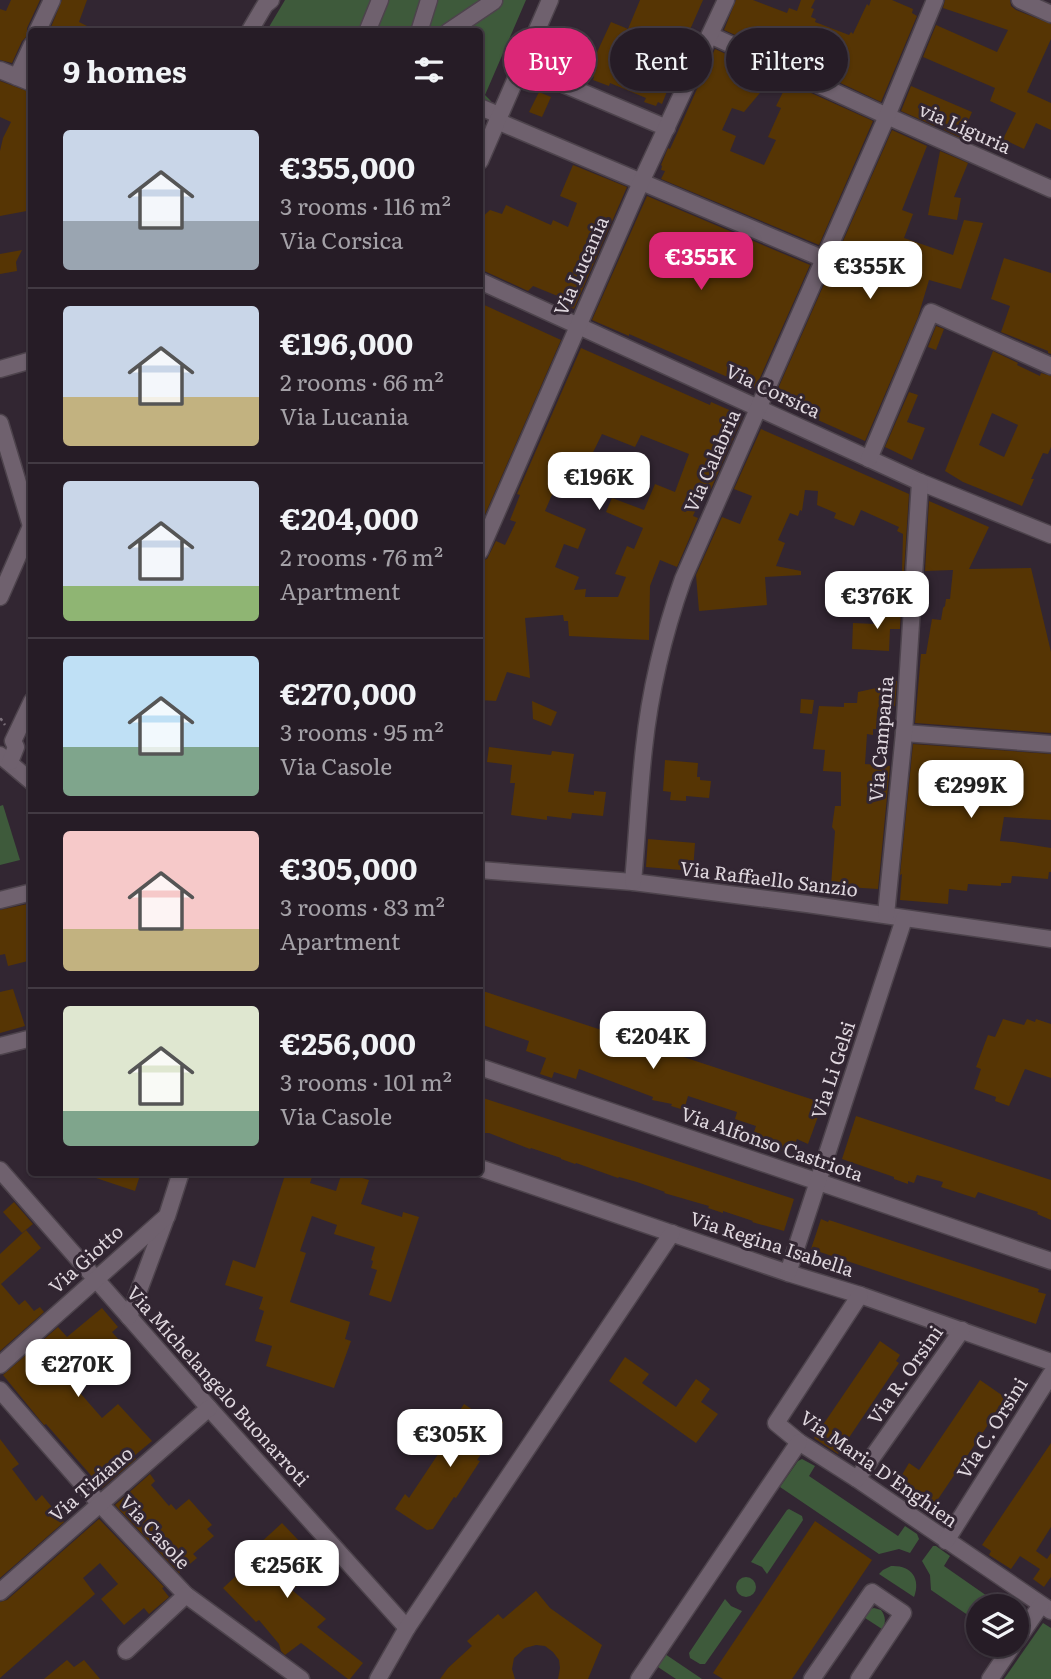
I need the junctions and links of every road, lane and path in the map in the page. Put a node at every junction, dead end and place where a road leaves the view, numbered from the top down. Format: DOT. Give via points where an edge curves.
graph roads {
  1 [pos="51,0"];
  2 [pos="271,0"];
  3 [pos="380,0"];
  4 [pos="429,0"];
  5 [pos="493,0"];
  6 [pos="550,0"];
  7 [pos="726,0"];
  8 [pos="935,0"];
  9 [pos="1020,0"];
  10 [pos="1051,14"];
  11 [pos="39,28"];
  12 [pos="251,28"];
  13 [pos="369,28"];
  14 [pos="420,28"];
  15 [pos="454,28"];
  16 [pos="712,32"];
  17 [pos="712,37"];
  18 [pos="28,62"];
  19 [pos="0,69"];
  20 [pos="24,80"];
  21 [pos="579,91"];
  22 [pos="684,91"];
  23 [pos="483,109"];
  24 [pos="887,117"];
  25 [pos="498,118"];
  26 [pos="667,128"];
  27 [pos="483,154"];
  28 [pos="641,182"];
  29 [pos="1051,189"];
  30 [pos="824,259"];
  31 [pos="483,282"];
  32 [pos="578,326"];
  33 [pos="28,361"];
  34 [pos="1051,366"];
  35 [pos="0,369"];
  36 [pos="759,408"];
  37 [pos="0,423"];
  38 [pos="869,459"];
  39 [pos="920,482"];
  40 [pos="28,515"];
  41 [pos="28,532"];
  42 [pos="1051,535"];
  43 [pos="483,544"];
  44 [pos="0,597"];
  45 [pos="28,709"];
  46 [pos="904,733"];
  47 [pos="1051,744"];
  48 [pos="5,759"];
  49 [pos="28,779"];
  50 [pos="483,870"];
  51 [pos="634,883"];
  52 [pos="28,892"];
  53 [pos="0,900"];
  54 [pos="886,915"];
  55 [pos="904,919"];
  56 [pos="1051,939"];
  57 [pos="28,1039"];
  58 [pos="0,1046"];
  59 [pos="483,1068"];
  60 [pos="483,1169"];
  61 [pos="0,1170"];
  62 [pos="180,1176"];
  63 [pos="818,1182"];
  64 [pos="167,1216"];
  65 [pos="672,1233"];
  66 [pos="1051,1261"];
  67 [pos="788,1273"];
  68 [pos="95,1279"];
  69 [pos="860,1295"];
  70 [pos="129,1317"];
  71 [pos="962,1330"];
  72 [pos="1051,1362"];
  73 [pos="0,1365"];
  74 [pos="1051,1374"];
  75 [pos="0,1390"];
  76 [pos="209,1408"];
  77 [pos="799,1442"];
  78 [pos="857,1479"];
  79 [pos="100,1504"];
  80 [pos="946,1541"];
  81 [pos="0,1592"];
  82 [pos="186,1595"];
  83 [pos="1046,1608"];
  84 [pos="1029,1627"];
  85 [pos="407,1628"];
  86 [pos="126,1651"];
  87 [pos="1005,1657"];
  88 [pos="281,1674"];
  89 [pos="643,1674"];
  90 [pos="301,1679"];
  91 [pos="378,1679"];
  92 [pos="660,1679"];
  93 [pos="812,1679"];
  94 [pos="859,1679"];
  95 [pos="990,1679"];
  1 -- 11 [label="street"];
  2 -- 12 [label="street"];
  3 -- 13 [label="street"];
  4 -- 14 [label="street"];
  5 -- 15 [label="street"];
  6 -- 25 [label="street"];
  7 -- 16 [label="street, Via Lucania"];
  8 -- 24 [label="street, Via Calabria"];
  9 -- 10 [label="street"];
  17 -- 24 [label="street, via Liguria"];
  18 -- 20 [label="street"];
  19 -- 20 [label="street"];
  21 -- 26 [label="street"];
  22 -- 26 [label="street, Via Lucania"];
  23 -- 25 [label="street"];
  24 -- 29 [label="street, via Liguria"];
  24 -- 30 [label="street, Via Calabria"];
  25 -- 27 [label="street"];
  25 -- 28 [label="street"];
  26 -- 28 [label="street, Via Lucania"];
  28 -- 30 [label="street"];
  28 -- 32 [label="street, Via Lucania"];
  30 -- 36 [label="street, Via Calabria"];
  31 -- 32 [label="street, Via Corsica"];
  32 -- 36 [label="street, Via Corsica"];
  32 -- 43 [label="street, Via Lucania"];
  33 -- 35 [label="street"];
  34 -- 38 [label="street" via="931,313"];
  36 -- 38 [label="street, Via Corsica"];
  36 -- 51 [label="street, Via Calabria" via="683,579 668,627 646,735"];
  37 -- 40 [label="street"];
  38 -- 39 [label="street, Via Corsica"];
  39 -- 42 [label="street, Via Corsica"];
  39 -- 46 [label="street, Via Campania"];
  41 -- 44 [label="street"];
  45 -- 48 [label="street" via="13,741 16,747"];
  46 -- 47 [label="street"];
  46 -- 54 [label="street, Via Campania"];
  48 -- 49 [label="street"];
  50 -- 51 [label="street, Via Raffaello Sanzio"];
  51 -- 54 [label="street, Via Raffaello Sanzio"];
  52 -- 53 [label="street"];
  54 -- 55 [label="street, Via Raffaello Sanzio"];
  55 -- 56 [label="street, Via Raffaello Sanzio"];
  55 -- 63 [label="street, Via Li Gelsi"];
  57 -- 58 [label="street"];
  59 -- 63 [label="street, Via Alfonso Castriota"];
  60 -- 65 [label="street, Via Regina Isabella"];
  61 -- 68 [label="street, Via Michelangelo Buonarroti"];
  62 -- 64 [label="street"];
  63 -- 66 [label="street, Via Alfonso Castriota"];
  63 -- 67 [label="street, Via Li Gelsi"];
  64 -- 68 [label="street, Via Giotto"];
  64 -- 70 [label="street"];
  65 -- 67 [label="street, Via Regina Isabella"];
  65 -- 85 [label="street"];
  67 -- 69 [label="street, Via Regina Isabella"];
  68 -- 70 [label="street, Via Michelangelo Buonarroti"];
  68 -- 73 [label="street, Via Giotto"];
  69 -- 71 [label="street, Via Regina Isabella"];
  69 -- 77 [label="street, Via Maria D'Enghien" via="776,1423"];
  70 -- 76 [label="street, Via Michelangelo Buonarroti"];
  71 -- 72 [label="street, Via Regina Isabella"];
  71 -- 78 [label="street, Via R. Orsini"];
  74 -- 80 [label="street, Via C. Orsini"];
  75 -- 79 [label="street, Via Casole"];
  76 -- 79 [label="street, Via Tiziano"];
  76 -- 85 [label="street, Via Michelangelo Buonarroti"];
  77 -- 78 [label="street, Via Maria D'Enghien"];
  77 -- 89 [label="street"];
  78 -- 80 [label="street, Via Maria D'Enghien"];
  79 -- 81 [label="street, Via Tiziano"];
  79 -- 82 [label="street, Via Casole"];
  80 -- 83 [label="street, Via Maria D'Enghien"];
  82 -- 86 [label="street"];
  82 -- 88 [label="street, Via Casole"];
  83 -- 84 [label="street"];
  85 -- 91 [label="street"];
  87 -- 95 [label="street"];
  88 -- 90 [label="street, Via Casole"];
  89 -- 92 [label="street"];
  93 -- 94 [label="street" via="872,1592 903,1613"];
}
